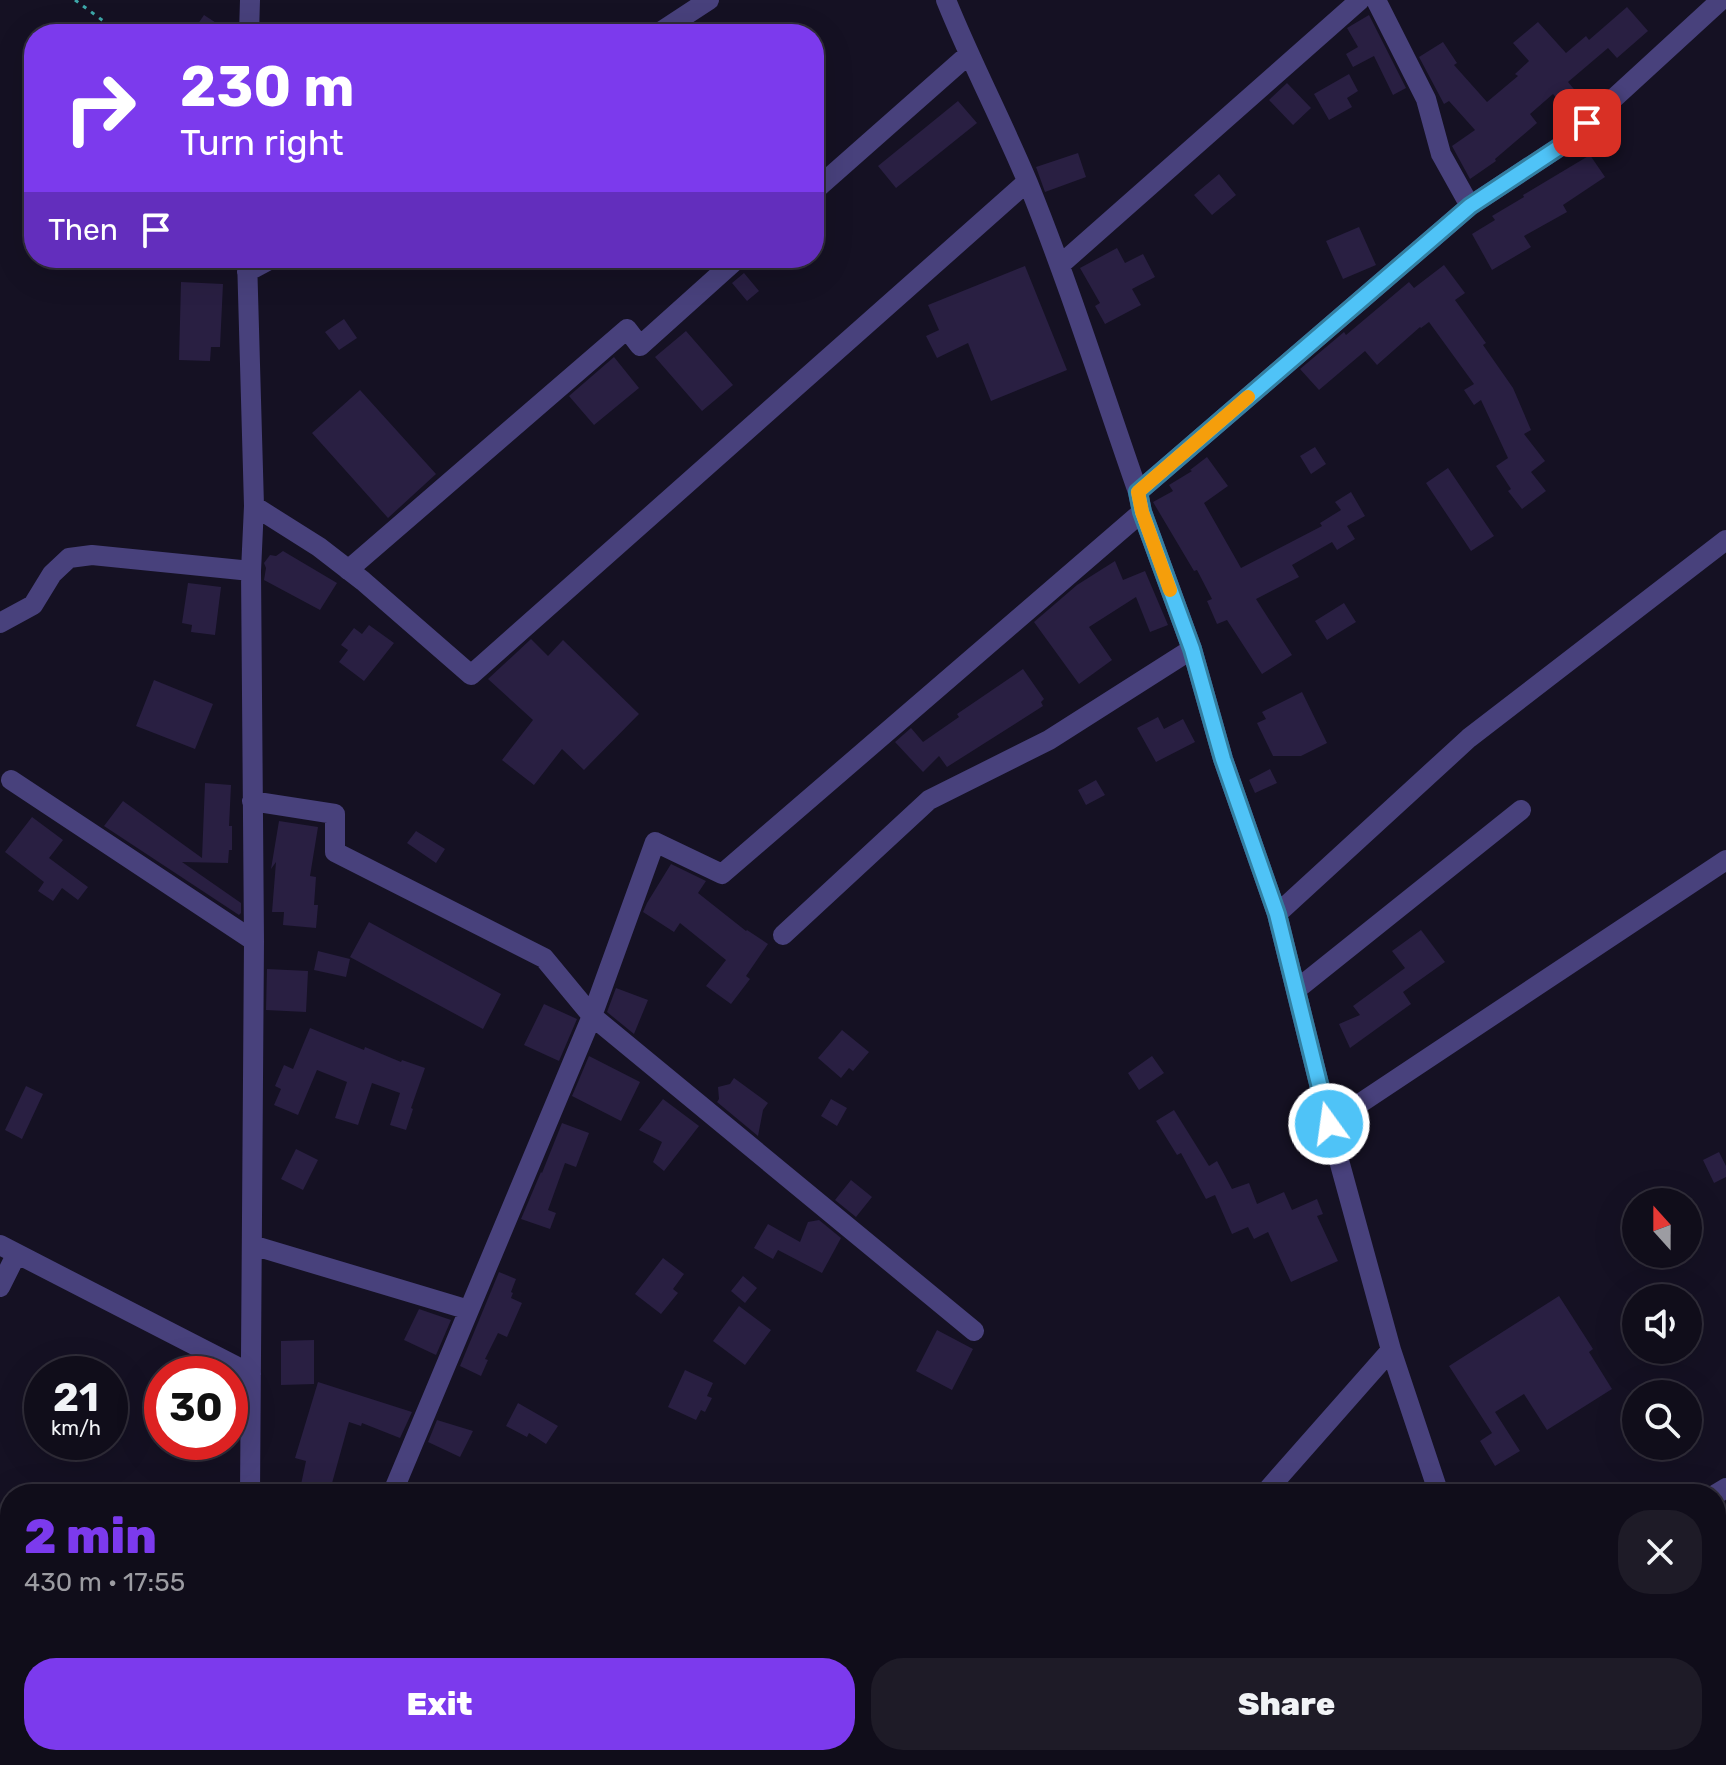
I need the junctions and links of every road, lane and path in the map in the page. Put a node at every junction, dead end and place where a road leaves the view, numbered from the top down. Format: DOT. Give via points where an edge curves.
graph roads {
  1 [pos="75,0"];
  2 [pos="250,0"];
  3 [pos="709,0"];
  4 [pos="946,0"];
  5 [pos="1360,0"];
  6 [pos="1376,0"];
  7 [pos="1721,0"];
  8 [pos="1698,8"];
  9 [pos="107,24"];
  10 [pos="249,24"];
  11 [pos="672,24"];
  12 [pos="968,55"];
  13 [pos="824,182"];
  14 [pos="1027,182"];
  15 [pos="1470,206"];
  16 [pos="1060,265"];
  17 [pos="247,268"];
  18 [pos="727,268"];
  19 [pos="1140,502"];
  20 [pos="254,506"];
  21 [pos="1726,540"];
  22 [pos="348,570"];
  23 [pos="251,571"];
  24 [pos="0,623"];
  25 [pos="1192,649"];
  26 [pos="11,780"];
  27 [pos="252,801"];
  28 [pos="1521,810"];
  29 [pos="1726,860"];
  30 [pos="1277,914"];
  31 [pos="783,935"];
  32 [pos="254,941"];
  33 [pos="1296,990"];
  34 [pos="592,1016"];
  35 [pos="1329,1124"];
  36 [pos="252,1245"];
  37 [pos="8,1250"];
  38 [pos="0,1287"];
  39 [pos="469,1310"];
  40 [pos="974,1331"];
  41 [pos="1391,1350"];
  42 [pos="251,1374"];
  43 [pos="250,1484"];
  44 [pos="396,1484"];
  45 [pos="1273,1484"];
  46 [pos="1436,1484"];
  1 -- 9 [label="path"];
  2 -- 10 [label="street"];
  3 -- 11 [label="street"];
  4 -- 12 [label="street"];
  5 -- 16 [label="street"];
  6 -- 15 [label="street" via="1426,99 1441,154"];
  7 -- 8 [label="street"];
  8 -- 15 [label="street" via="1564,144"];
  12 -- 13 [label="street"];
  12 -- 14 [label="street"];
  14 -- 16 [label="street"];
  14 -- 22 [label="street" via="471,675"];
  15 -- 19 [label="street"];
  16 -- 19 [label="street"];
  17 -- 20 [label="street"];
  18 -- 22 [label="street" via="640,346 627,329"];
  19 -- 25 [label="street"];
  19 -- 34 [label="street" via="722,874 655,842"];
  20 -- 22 [label="street"];
  20 -- 23 [label="street"];
  21 -- 30 [label="street" via="1469,738"];
  23 -- 24 [label="street" via="92,555 69,558 33,605"];
  23 -- 27 [label="street"];
  25 -- 30 [label="street" via="1223,759"];
  25 -- 31 [label="street" via="1049,740 929,800"];
  26 -- 32 [label="street"];
  27 -- 32 [label="street"];
  27 -- 34 [label="street" via="335,814 335,852 544,958"];
  28 -- 33 [label="street"];
  29 -- 35 [label="street"];
  30 -- 33 [label="street"];
  32 -- 36 [label="street"];
  33 -- 35 [label="street"];
  34 -- 39 [label="street"];
  34 -- 40 [label="street"];
  35 -- 41 [label="street"];
  36 -- 39 [label="street"];
  36 -- 42 [label="street"];
  37 -- 38 [label="street"];
  37 -- 42 [label="street"];
  39 -- 44 [label="street"];
  41 -- 45 [label="street"];
  41 -- 46 [label="street"];
  42 -- 43 [label="street"];
}
